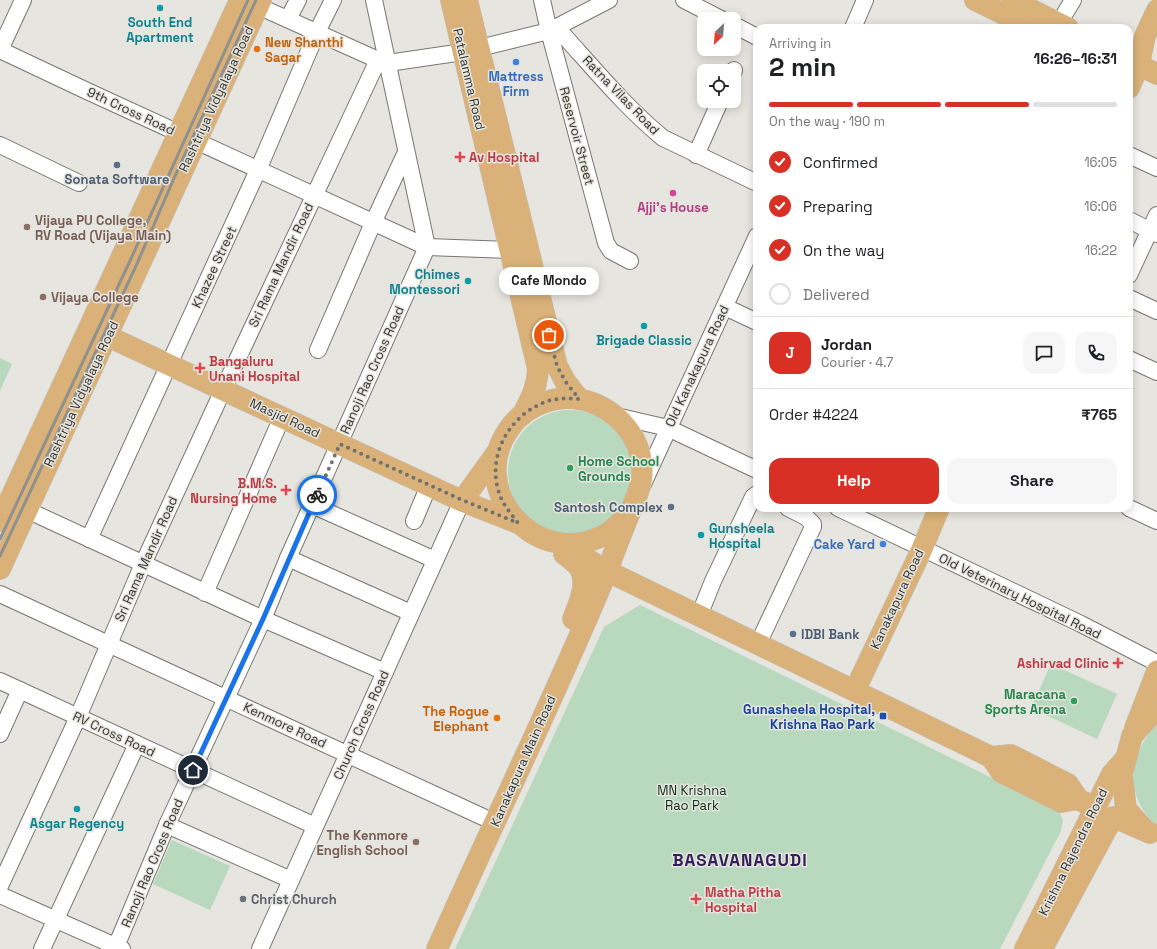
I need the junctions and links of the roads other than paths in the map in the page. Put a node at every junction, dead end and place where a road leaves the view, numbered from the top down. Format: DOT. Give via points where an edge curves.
graph roads {
  1 [pos="23,0"];
  2 [pos="298,0"];
  3 [pos="333,0"];
  4 [pos="374,0"];
  5 [pos="451,0"];
  6 [pos="468,0"];
  7 [pos="542,0"];
  8 [pos="609,0"];
  9 [pos="684,0"];
  10 [pos="865,0"];
  11 [pos="975,0"];
  12 [pos="1012,0"];
  13 [pos="1073,0"];
  14 [pos="253,2"];
  15 [pos="1157,10"];
  16 [pos="708,12"];
  17 [pos="288,19"];
  18 [pos="854,24"];
  19 [pos="1024,24"];
  20 [pos="1059,24"];
  21 [pos="1064,24"];
  22 [pos="741,29"];
  23 [pos="553,30"];
  24 [pos="317,32"];
  25 [pos="753,35"];
  26 [pos="471,49"];
  27 [pos="0,50"];
  28 [pos="383,61"];
  29 [pos="1135,71"];
  30 [pos="1157,89"];
  31 [pos="717,108"];
  32 [pos="188,137"];
  33 [pos="0,145"];
  34 [pos="406,152"];
  35 [pos="696,155"];
  36 [pos="1133,157"];
  37 [pos="1157,168"];
  38 [pos="258,170"];
  39 [pos="753,181"];
  40 [pos="79,184"];
  41 [pos="314,195"];
  42 [pos="1157,215"];
  43 [pos="1133,222"];
  44 [pos="373,223"];
  45 [pos="1153,232"];
  46 [pos="427,247"];
  47 [pos="510,250"];
  48 [pos="753,253"];
  49 [pos="630,261"];
  50 [pos="1133,268"];
  51 [pos="1133,300"];
  52 [pos="725,307"];
  53 [pos="1157,311"];
  54 [pos="753,320"];
  55 [pos="107,336"];
  56 [pos="318,350"];
  57 [pos="1133,361"];
  58 [pos="169,365"];
  59 [pos="547,367"];
  60 [pos="1157,372"];
  61 [pos="223,390"];
  62 [pos="579,399"];
  63 [pos="523,414"];
  64 [pos="616,416"];
  65 [pos="282,417"];
  66 [pos="668,428"];
  67 [pos="340,444"];
  68 [pos="499,450"];
  69 [pos="753,468"];
  70 [pos="429,485"];
  71 [pos="753,497"];
  72 [pos="462,500"];
  73 [pos="12,503"];
  74 [pos="634,504"];
  75 [pos="312,505"];
  76 [pos="1133,510"];
  77 [pos="796,512"];
  78 [pos="846,512"];
  79 [pos="924,512"];
  80 [pos="937,512"];
  81 [pos="0,521"];
  82 [pos="414,521"];
  83 [pos="1157,521"];
  84 [pos="518,523"];
  85 [pos="89,539"];
  86 [pos="552,541"];
  87 [pos="916,546"];
  88 [pos="288,558"];
  89 [pos="435,560"];
  90 [pos="143,564"];
  91 [pos="0,569"];
  92 [pos="607,571"];
  93 [pos="205,593"];
  94 [pos="0,594"];
  95 [pos="411,613"];
  96 [pos="699,616"];
  97 [pos="263,619"];
  98 [pos="109,644"];
  99 [pos="758,644"];
  100 [pos="1157,666"];
  101 [pos="1157,671"];
  102 [pos="385,672"];
  103 [pos="0,681"];
  104 [pos="849,688"];
  105 [pos="20,690"];
  106 [pos="226,698"];
  107 [pos="1157,712"];
  108 [pos="78,717"];
  109 [pos="0,734"];
  110 [pos="1132,736"];
  111 [pos="137,744"];
  112 [pos="348,754"];
  113 [pos="1126,758"];
  114 [pos="193,770"];
  115 [pos="1095,808"];
  116 [pos="483,817"];
  117 [pos="168,825"];
  118 [pos="315,826"];
  119 [pos="1154,835"];
  120 [pos="291,880"];
  121 [pos="0,886"];
  122 [pos="0,895"];
  123 [pos="56,920"];
  124 [pos="118,948"];
  125 [pos="42,949"];
  126 [pos="260,949"];
  127 [pos="422,949"];
  128 [pos="437,949"];
  129 [pos="1025,949"];
  130 [pos="1042,949"];
  1 -- 27 [label="street"];
  2 -- 17 [label="street"];
  3 -- 24 [label="street, Khazee Street"];
  4 -- 28 [label="street"];
  5 -- 26 [label="main road, Patalamma Road"];
  6 -- 26 [label="main road, Patalamma Road"];
  7 -- 23 [label="street, Reservoir Street"];
  8 -- 23 [label="street"];
  9 -- 16 [label="street"];
  10 -- 18 [label="street"];
  11 -- 19 [label="main road"];
  12 -- 20 [label="main road"];
  13 -- 21 [label="street"];
  14 -- 17 [label="street"];
  14 -- 32 [label="main road, Rashtriya Vidyalaya Road"];
  15 -- 29 [label="main road" via="1145,36"];
  17 -- 24 [label="street"];
  22 -- 25 [label="street"];
  23 -- 26 [label="street"];
  23 -- 35 [label="street, Ratna Vilas Road" via="651,128 663,138"];
  23 -- 49 [label="street, Reservoir Street" via="606,244 611,251"];
  24 -- 28 [label="street"];
  24 -- 38 [label="street, Khazee Street"];
  26 -- 28 [label="street"];
  26 -- 47 [label="main road, Patalamma Road"];
  26 -- 59 [label="main road, Patalamma Road"];
  27 -- 32 [label="street, 9th Cross Road"];
  28 -- 34 [label="street"];
  28 -- 41 [label="street, Sri Rama Mandir Road"];
  29 -- 30 [label="main road"];
  31 -- 35 [label="street"];
  32 -- 38 [label="street, 9th Cross Road"];
  32 -- 55 [label="main road, Rashtriya Vidyalaya Road"];
  32 -- 73 [label="main road, Rashtriya Vidyalaya Road"];
  33 -- 40 [label="street"];
  34 -- 44 [label="street"];
  34 -- 46 [label="street"];
  35 -- 39 [label="street, Ratna Vilas Road"];
  36 -- 37 [label="street"];
  38 -- 41 [label="street, 9th Cross Road"];
  38 -- 58 [label="street, Khazee Street"];
  41 -- 44 [label="street, 9th Cross Road"];
  41 -- 61 [label="street, Sri Rama Mandir Road"];
  42 -- 45 [label="street"];
  43 -- 45 [label="street"];
  44 -- 46 [label="street, 9th Cross Road"];
  44 -- 56 [label="street"];
  45 -- 50 [label="street"];
  46 -- 47 [label="street, 9th Cross Road"];
  46 -- 67 [label="street, Ranoji Rao Cross Road"];
  47 -- 59 [label="main road, Patalamma Road"];
  48 -- 52 [label="street, Old Kanakapura Road"];
  51 -- 53 [label="street"];
  52 -- 54 [label="street"];
  52 -- 66 [label="street, Old Kanakapura Road"];
  55 -- 58 [label="main road, Masjid Road"];
  55 -- 73 [label="main road, Rashtriya Vidyalaya Road"];
  57 -- 60 [label="street"];
  58 -- 61 [label="main road, Masjid Road"];
  58 -- 85 [label="street, Khazee Street"];
  59 -- 62 [label="main road" via="565,381"];
  59 -- 63 [label="main road"];
  61 -- 65 [label="main road, Masjid Road"];
  61 -- 90 [label="street, Sri Rama Mandir Road"];
  62 -- 63 [label="main road, Kanakapura Main Road" via="549,401"];
  62 -- 64 [label="main road, Kanakapura Main Road" via="593,402"];
  63 -- 68 [label="main road" via="504,436"];
  64 -- 66 [label="street"];
  64 -- 74 [label="main road, Kanakapura Main Road" via="631,432 640,452 642,474"];
  65 -- 67 [label="main road, Masjid Road"];
  65 -- 93 [label="street"];
  66 -- 69 [label="street"];
  66 -- 74 [label="street, Old Kanakapura Road"];
  67 -- 70 [label="main road, Masjid Road"];
  67 -- 75 [label="street, Ranoji Rao Cross Road"];
  68 -- 72 [label="main road"];
  68 -- 84 [label="main road" via="496,465 501,497"];
  70 -- 72 [label="main road, Masjid Road"];
  70 -- 82 [label="street"];
  71 -- 96 [label="street"];
  72 -- 84 [label="main road, Masjid Road"];
  72 -- 89 [label="street, Church Cross Road"];
  73 -- 81 [label="main road, Rashtriya Vidyalaya Road"];
  73 -- 85 [label="street"];
  73 -- 91 [label="main road, Rashtriya Vidyalaya Road"];
  74 -- 86 [label="main road" via="620,524 597,538 576,543"];
  74 -- 92 [label="main road, Kanakapura Main Road"];
  75 -- 88 [label="street, Ranoji Rao Cross Road"];
  75 -- 89 [label="street"];
  76 -- 83 [label="street"];
  77 -- 99 [label="street" via="806,517 813,527"];
  78 -- 87 [label="street, Old Veterinary Hospital Road"];
  79 -- 87 [label="main road, Kanakapura Road"];
  80 -- 87 [label="main road, Kanakapura Road"];
  84 -- 86 [label="main road" via="535,535"];
  85 -- 90 [label="street"];
  86 -- 92 [label="main road"];
  86 -- 116 [label="main road" via="578,565 583,575 581,600"];
  87 -- 100 [label="street, Old Veterinary Hospital Road" via="1095,632 1151,660"];
  87 -- 104 [label="main road, Kanakapura Road"];
  88 -- 95 [label="street"];
  88 -- 97 [label="street, Ranoji Rao Cross Road"];
  89 -- 95 [label="street, Church Cross Road"];
  90 -- 93 [label="street"];
  90 -- 98 [label="street, Sri Rama Mandir Road"];
  92 -- 96 [label="main road"];
  92 -- 128 [label="main road, Kanakapura Main Road"];
  93 -- 97 [label="street"];
  94 -- 98 [label="street, Kenmore Road"];
  95 -- 102 [label="street, Church Cross Road"];
  96 -- 99 [label="main road"];
  97 -- 102 [label="street"];
  97 -- 106 [label="street, Ranoji Rao Cross Road"];
  98 -- 106 [label="street, Kenmore Road"];
  98 -- 108 [label="street, Sri Rama Mandir Road"];
  99 -- 104 [label="main road"];
  101 -- 110 [label="main road"];
  102 -- 112 [label="street, Church Cross Road"];
  103 -- 105 [label="street, RV Cross Road"];
  104 -- 115 [label="main road" via="991,757 1011,755 1068,784"];
  105 -- 108 [label="street, RV Cross Road"];
  105 -- 109 [label="street"];
  106 -- 112 [label="street, Kenmore Road"];
  106 -- 114 [label="street, Ranoji Rao Cross Road"];
  107 -- 110 [label="main road"];
  108 -- 111 [label="street, RV Cross Road"];
  108 -- 121 [label="street, Sri Rama Mandir Road"];
  110 -- 113 [label="main road"];
  111 -- 114 [label="street, RV Cross Road"];
  111 -- 123 [label="street"];
  112 -- 116 [label="street, Kenmore Road"];
  112 -- 118 [label="street, Church Cross Road"];
  113 -- 115 [label="main road, Krishna Rajendra Road" via="1112,774"];
  113 -- 119 [label="main road" via="1122,774 1126,810 1140,826"];
  114 -- 117 [label="street, Ranoji Rao Cross Road"];
  114 -- 118 [label="street, RV Cross Road"];
  115 -- 119 [label="main road, Krishna Rajendra Road"];
  115 -- 129 [label="main road, Krishna Rajendra Road"];
  115 -- 130 [label="main road, Krishna Rajendra Road"];
  116 -- 127 [label="main road"];
  117 -- 120 [label="street"];
  117 -- 124 [label="street, Ranoji Rao Cross Road"];
  118 -- 120 [label="street, Church Cross Road"];
  120 -- 126 [label="street, Church Cross Road"];
  122 -- 123 [label="street"];
  123 -- 124 [label="street"];
  123 -- 125 [label="street"];
}
